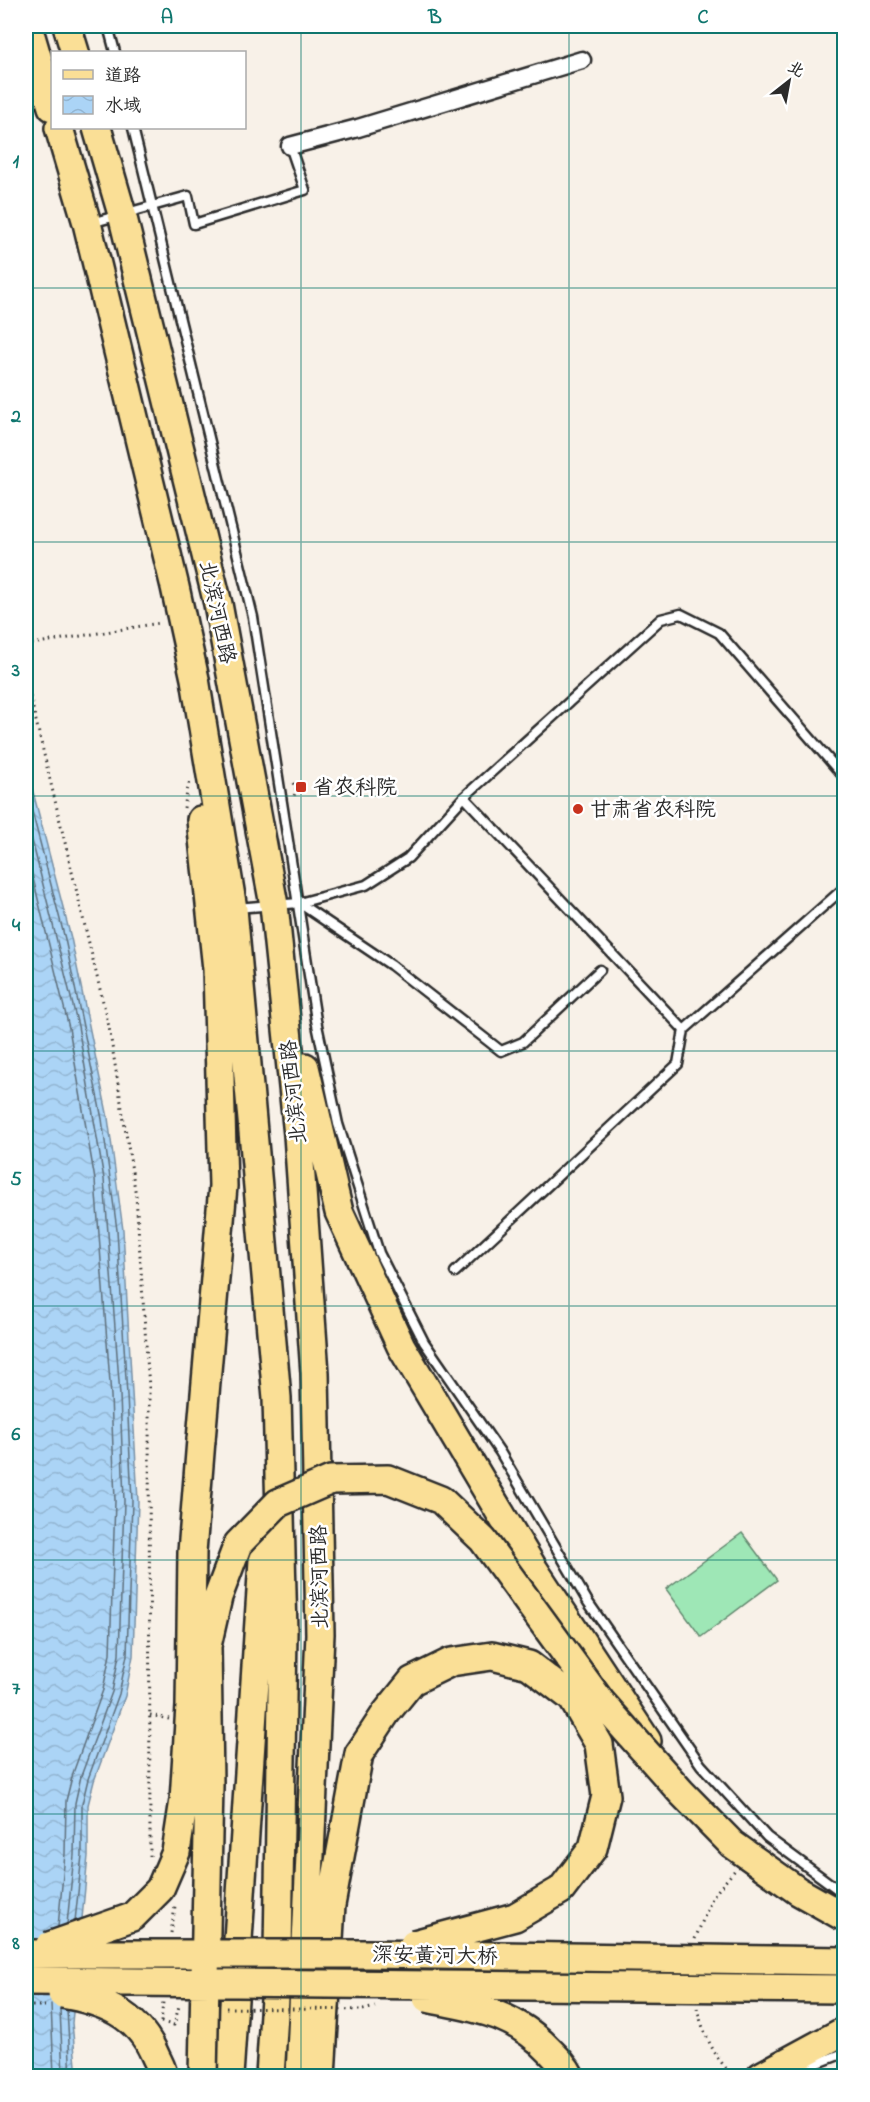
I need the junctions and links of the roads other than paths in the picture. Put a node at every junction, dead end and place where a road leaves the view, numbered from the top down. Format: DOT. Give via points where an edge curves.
graph roads {
  1 [pos="28,26"];
  2 [pos="67,26"];
  3 [pos="108,26"];
  4 [pos="75,51"];
  5 [pos="115,51"];
  6 [pos="582,60"];
  7 [pos="51,104"];
  8 [pos="58,129"];
  9 [pos="97,129"];
  10 [pos="133,129"];
  11 [pos="290,146"];
  12 [pos="152,206"];
  13 [pos="122,214"];
  14 [pos="87,224"];
  15 [pos="195,679"];
  16 [pos="844,777"];
  17 [pos="464,797"];
  18 [pos="844,888"];
  19 [pos="287,904"];
  20 [pos="233,909"];
  21 [pos="280,962"];
  22 [pos="600,970"];
  23 [pos="684,1030"];
  24 [pos="455,1272"];
  25 [pos="277,1398"];
  26 [pos="681,1792"];
  27 [pos="311,1830"];
  28 [pos="844,1894"];
  29 [pos="331,1905"];
  30 [pos="844,1917"];
  31 [pos="26,1954"];
  32 [pos="369,1954"];
  33 [pos="844,1961"];
  34 [pos="26,1981"];
  35 [pos="26,1988"];
  36 [pos="844,1989"];
  37 [pos="363,1998"];
  38 [pos="323,2011"];
  39 [pos="844,2031"];
  40 [pos="844,2053"];
  41 [pos="772,2075"];
  42 [pos="163,2076"];
  43 [pos="203,2076"];
  44 [pos="229,2076"];
  45 [pos="270,2076"];
  46 [pos="300,2076"];
  47 [pos="321,2076"];
  48 [pos="570,2076"];
  1 -- 7 [label="main road"];
  2 -- 4 [label="main road"];
  3 -- 5 [label="lane"];
  6 -- 11 [label="street"];
  8 -- 14 [label="main road, 北滨河西路"];
  9 -- 13 [label="main road, 北滨河西路"];
  10 -- 12 [label="lane"];
  11 -- 12 [label="lane" via="305,190 194,224 188,196"];
  12 -- 13 [label="lane"];
  12 -- 19 [label="lane" via="253,617"];
  13 -- 14 [label="lane"];
  13 -- 19 [label="main road, 北滨河西路"];
  14 -- 15 [label="main road, 北滨河西路"];
  15 -- 20 [label="main road, 北滨河西路"];
  15 -- 31 [label="main road, bridge" via="195,756 217,969 223,1186 192,1552 186,1776 176,1852 160,1889 132,1917"];
  16 -- 17 [label="lane" via="719,633 681,614 661,619"];
  17 -- 19 [label="lane" via="408,858 366,885"];
  17 -- 23 [label="lane"];
  18 -- 23 [label="lane"];
  19 -- 20 [label="lane"];
  19 -- 21 [label="main road, 北滨河西路"];
  19 -- 22 [label="lane" via="391,965 501,1051 524,1042"];
  19 -- 28 [label="lane" via="338,1124 379,1253 424,1342 500,1452 588,1602 701,1766 767,1837"];
  20 -- 25 [label="main road, 北滨河西路"];
  21 -- 26 [label="main road, bridge" via="339,1212 401,1346 533,1568"];
  21 -- 27 [label="main road, 北滨河西路" via="298,1135 315,1373 320,1634"];
  23 -- 24 [label="lane" via="678,1064"];
  25 -- 44 [label="main road" via="230,2018"];
  25 -- 45 [label="main road, 北滨河西路" via="283,1632 278,1952"];
  26 -- 30 [label="main road, bridge" via="732,1844 798,1891"];
  26 -- 43 [label="main road, bridge" via="601,1702 483,1540 441,1500 388,1479 331,1480 278,1503 238,1544 218,1597 207,1646 209,1785"];
  27 -- 29 [label="main road"];
  27 -- 46 [label="main road, 北滨河西路"];
  29 -- 32 [label="main road, bridge" via="359,1755 412,1681 452,1662 492,1656 529,1665 572,1698 599,1743 606,1796 593,1848 561,1890 515,1917"];
  29 -- 38 [label="main road"];
  31 -- 32 [label="main road, 深安黄河大桥, bridge"];
  32 -- 33 [label="main road, 深安黄河大桥, bridge"];
  34 -- 37 [label="main road, 深安黄河大桥, bridge"];
  35 -- 42 [label="main road, bridge" via="97,2000 127,2016 150,2042"];
  36 -- 37 [label="main road, 深安黄河大桥, bridge"];
  37 -- 48 [label="main road, bridge" via="488,2011 531,2031"];
  38 -- 46 [label="main road"];
  38 -- 47 [label="main road"];
  39 -- 41 [label="main road"];
  40 -- 41 [label="lane"];
}
